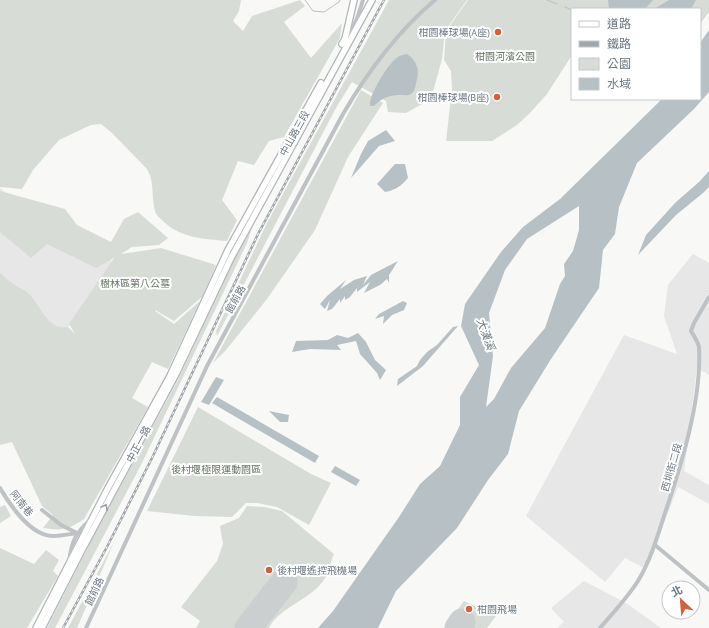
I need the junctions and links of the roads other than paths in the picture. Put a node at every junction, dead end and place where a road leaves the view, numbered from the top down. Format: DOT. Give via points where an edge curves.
graph roads {
  1 [pos="353,0"];
  2 [pos="363,0"];
  3 [pos="372,0"];
  4 [pos="435,0"];
  5 [pos="348,39"];
  6 [pos="231,258"];
  7 [pos="222,262"];
  8 [pos="709,297"];
  9 [pos="0,488"];
  10 [pos="42,510"];
  11 [pos="94,521"];
  12 [pos="78,533"];
  13 [pos="655,546"];
  14 [pos="71,565"];
  15 [pos="709,590"];
  16 [pos="36,628"];
  17 [pos="42,628"];
  18 [pos="86,628"];
  19 [pos="600,628"];
  1 -- 5 [label="main road, 中山路三段"];
  2 -- 5 [label="street"];
  3 -- 5 [label="main road, 中山路三段"];
  4 -- 18 [label="street, 館前路" via="404,30 354,94 207,366"];
  5 -- 6 [label="main road, 中山路三段"];
  5 -- 7 [label="main road, 中山路三段"];
  11 -- 6 [label="main road, 中正一路, one-way" via="176,374"];
  7 -- 11 [label="main road, 中正一路" via="170,376"];
  8 -- 13 [label="street, 西圳街二段" via="691,331 699,345 696,395 676,482"];
  9 -- 12 [label="street, 阿南巷" via="23,520 38,531 54,536"];
  10 -- 12 [label="street" via="61,525"];
  11 -- 12 [label="street"];
  11 -- 14 [label="main road, 中正一路"];
  12 -- 14 [label="street" via="74,538"];
  13 -- 15 [label="street"];
  13 -- 19 [label="street, 西圳街二段" via="638,581"];
  14 -- 16 [label="main road, 中正一路"];
  14 -- 17 [label="main road, 中正一路"];
}
